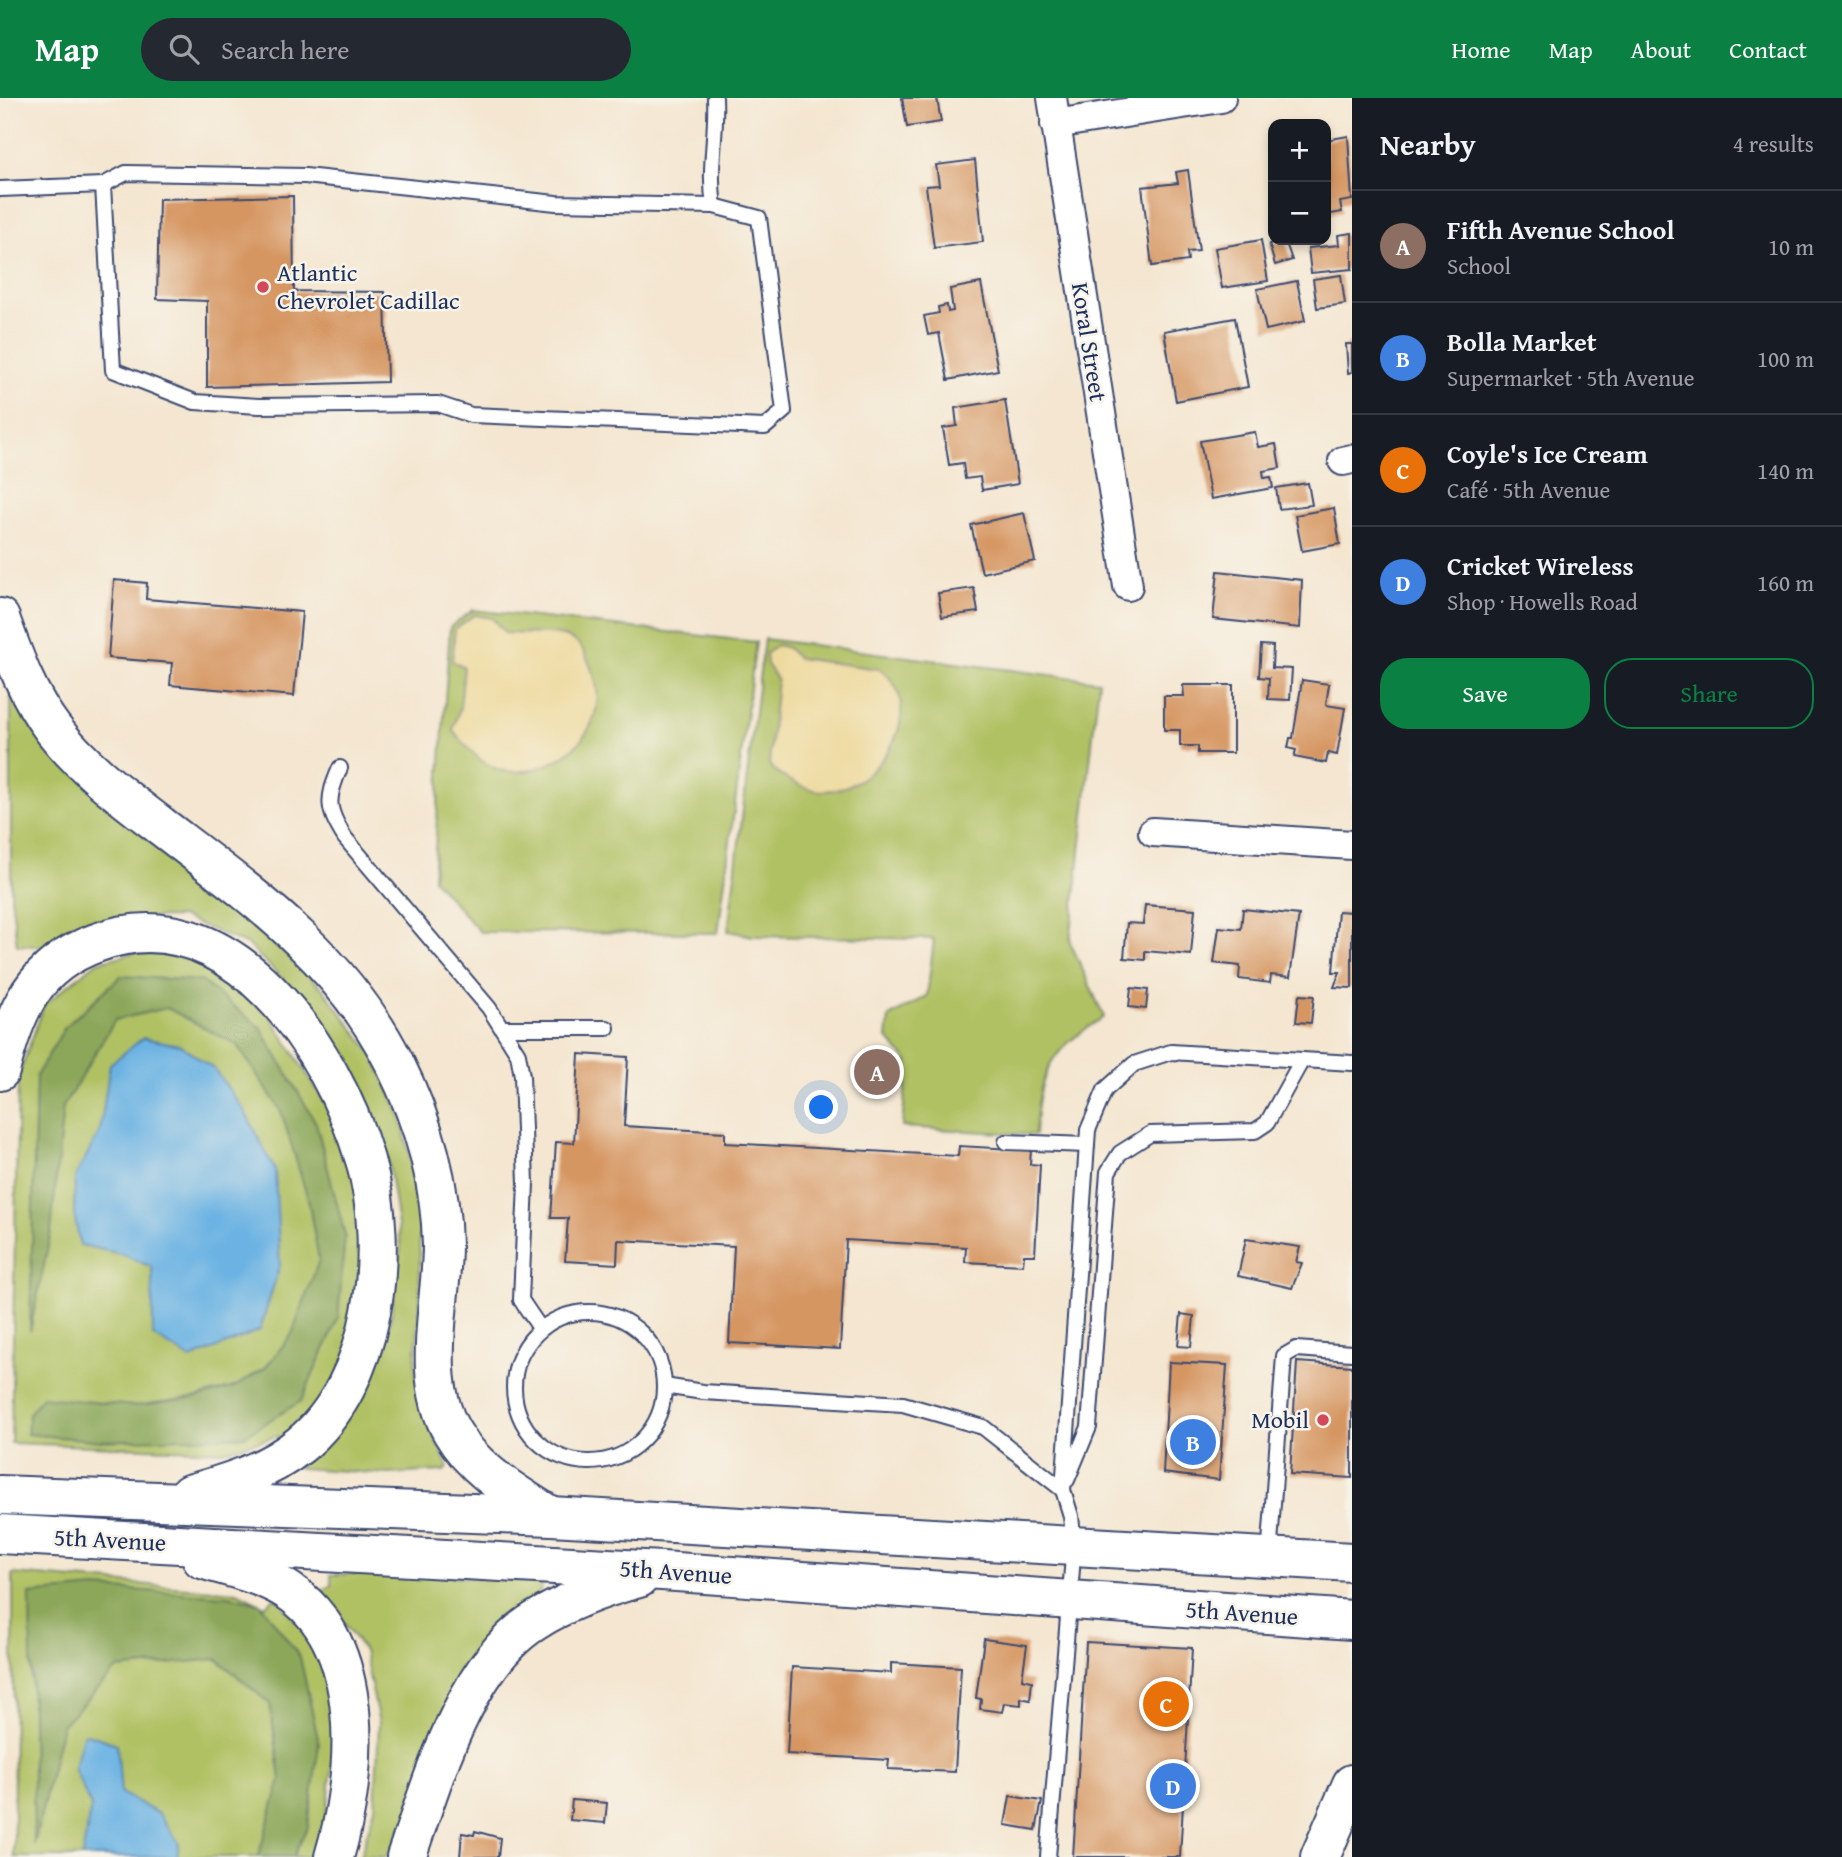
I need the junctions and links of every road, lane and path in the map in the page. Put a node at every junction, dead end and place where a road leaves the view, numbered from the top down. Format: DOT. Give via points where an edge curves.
graph roads {
  1 [pos="715,98"];
  2 [pos="1221,98"];
  3 [pos="1054,111"];
  4 [pos="103,185"];
  5 [pos="0,189"];
  6 [pos="714,206"];
  7 [pos="1128,586"];
  8 [pos="0,618"];
  9 [pos="340,768"];
  10 [pos="1153,832"];
  11 [pos="1352,845"];
  12 [pos="505,1028"];
  13 [pos="607,1028"];
  14 [pos="1302,1060"];
  15 [pos="1352,1063"];
  16 [pos="0,1071"];
  17 [pos="1006,1142"];
  18 [pos="1087,1145"];
  19 [pos="540,1328"];
  20 [pos="1352,1353"];
  21 [pos="664,1386"];
  22 [pos="1063,1490"];
  23 [pos="0,1495"];
  24 [pos="147,1502"];
  25 [pos="551,1516"];
  26 [pos="0,1534"];
  27 [pos="146,1542"];
  28 [pos="1074,1545"];
  29 [pos="1269,1558"];
  30 [pos="1352,1562"];
  31 [pos="662,1571"];
  32 [pos="1072,1600"];
  33 [pos="1352,1620"];
  34 [pos="1352,1784"];
  35 [pos="334,1857"];
  36 [pos="406,1857"];
  37 [pos="1048,1857"];
  38 [pos="1320,1857"];
  1 -- 6 [label="lane" via="717,132 709,174"];
  2 -- 3 [label="street"];
  3 -- 7 [label="street, Koral Street"];
  4 -- 5 [label="lane"];
  4 -- 6 [label="lane" via="126,173 305,176 556,203"];
  4 -- 6 [label="lane" via="113,370 157,390 195,402 259,406 438,404 471,415 765,427 784,411 759,218"];
  8 -- 25 [label="main road" via="24,683 75,754 292,929 341,981 379,1034 408,1092 435,1181 442,1243 435,1365 443,1412 451,1431 476,1462"];
  9 -- 12 [label="lane" via="330,792 331,814 345,838"];
  10 -- 11 [label="street"];
  12 -- 13 [label="lane"];
  12 -- 19 [label="lane" via="518,1054 522,1076 526,1183 522,1300"];
  14 -- 15 [label="lane"];
  14 -- 18 [label="lane" via="1171,1052 1134,1064 1105,1090 1088,1130"];
  14 -- 22 [label="lane" via="1267,1123 1255,1131 1150,1134 1120,1153 1108,1172 1089,1427"];
  16 -- 24 [label="main road" via="21,1004 48,971 68,957 107,939 130,935 190,940 246,970 287,1011 336,1086 365,1162 375,1231 374,1289 361,1349 343,1393 318,1429 279,1460 228,1483"];
  17 -- 18 [label="lane"];
  18 -- 22 [label="lane"];
  19 -- 21 [label="lane" via="564,1315 597,1311 616,1316 639,1330 655,1351"];
  19 -- 21 [label="lane" via="517,1362 514,1400 525,1429 542,1448 559,1457 602,1462 622,1455 645,1437 659,1415"];
  20 -- 29 [label="lane" via="1296,1349 1284,1356"];
  21 -- 22 [label="lane" via="903,1404 983,1427"];
  22 -- 28 [label="lane"];
  23 -- 24 [label="main road, 5th Avenue"];
  24 -- 25 [label="main road, 5th Avenue"];
  25 -- 28 [label="main road, 5th Avenue"];
  26 -- 27 [label="main road, 5th Avenue"];
  27 -- 31 [label="main road, 5th Avenue"];
  27 -- 35 [label="main road" via="288,1590 330,1637 345,1679 352,1741 351,1775"];
  28 -- 29 [label="main road, 5th Avenue"];
  28 -- 32 [label="lane"];
  29 -- 30 [label="main road, 5th Avenue"];
  31 -- 32 [label="main road, 5th Avenue"];
  31 -- 36 [label="main road" via="575,1598 515,1637 477,1684 462,1711"];
  32 -- 33 [label="main road, 5th Avenue"];
  32 -- 37 [label="lane"];
  34 -- 38 [label="main road"];
}
